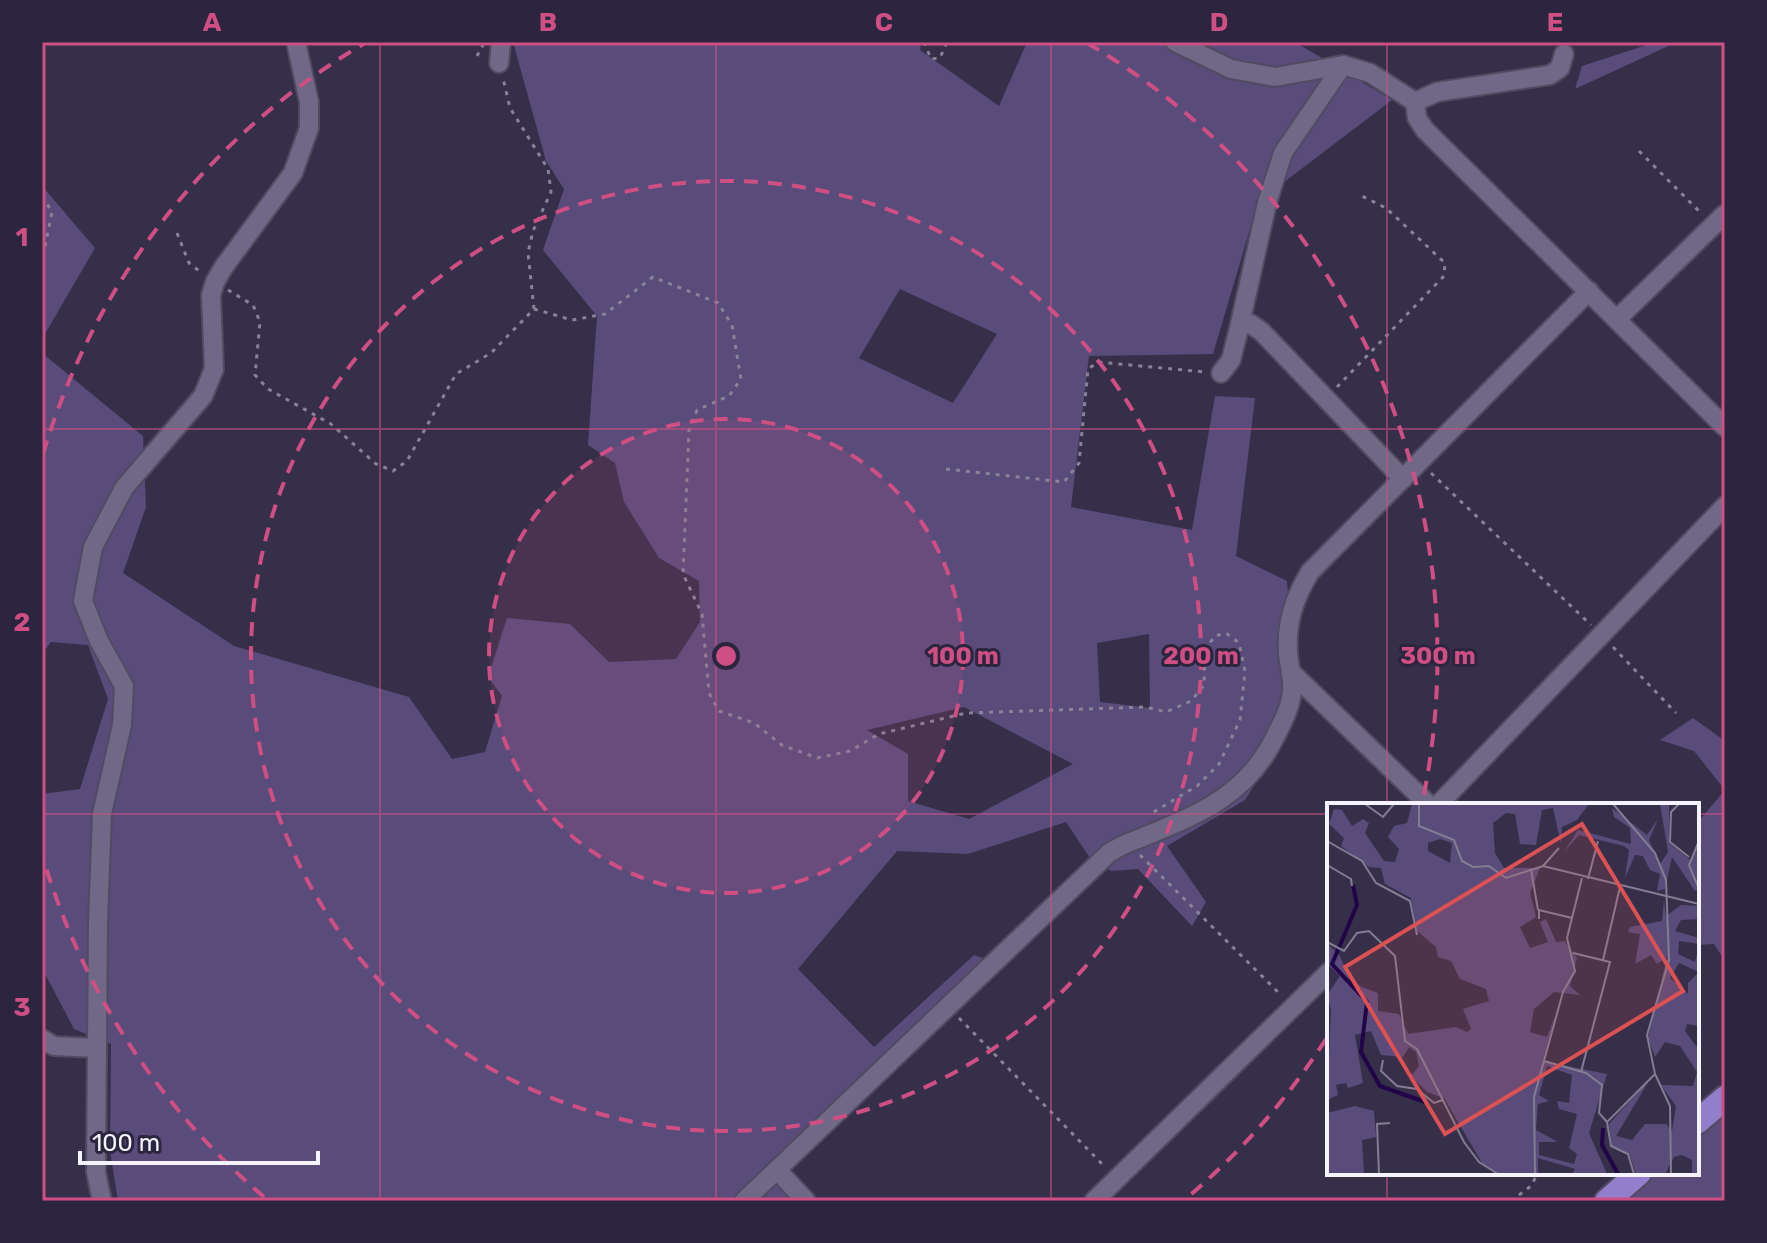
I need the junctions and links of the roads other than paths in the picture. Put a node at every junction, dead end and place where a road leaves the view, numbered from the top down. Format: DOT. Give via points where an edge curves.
graph roads {
  1 [pos="296,42"];
  2 [pos="501,42"];
  3 [pos="1175,42"];
  4 [pos="1564,54"];
  5 [pos="499,63"];
  6 [pos="1343,65"];
  7 [pos="1415,102"];
  8 [pos="1719,220"];
  9 [pos="1589,291"];
  10 [pos="1617,319"];
  11 [pos="1240,324"];
  12 [pos="1221,373"];
  13 [pos="1725,427"];
  14 [pos="1403,479"];
  15 [pos="1725,506"];
  16 [pos="1293,674"];
  17 [pos="1427,803"];
  18 [pos="1440,803"];
  19 [pos="1327,974"];
  20 [pos="42,1039"];
  21 [pos="96,1048"];
  22 [pos="1725,1098"];
  23 [pos="1699,1120"];
  24 [pos="777,1170"];
  25 [pos="1637,1175"];
  26 [pos="102,1201"];
  27 [pos="744,1201"];
  28 [pos="806,1201"];
  29 [pos="1094,1201"];
  30 [pos="1607,1201"];
  1 -- 21 [label="street" via="309,128 293,173 215,282 214,369 203,396 124,488 93,547 83,601 124,686 122,725 102,814"];
  2 -- 5 [label="street"];
  3 -- 6 [label="street" via="1231,69 1275,77"];
  4 -- 7 [label="street" via="1560,68 1550,75 1437,92"];
  6 -- 7 [label="street" via="1370,73"];
  6 -- 11 [label="street" via="1283,153"];
  7 -- 9 [label="street" via="1425,130"];
  8 -- 10 [label="street"];
  9 -- 10 [label="street"];
  9 -- 14 [label="street"];
  10 -- 13 [label="street"];
  11 -- 12 [label="street" via="1231,360"];
  11 -- 14 [label="street" via="1262,332"];
  14 -- 16 [label="street" via="1310,572 1298,591 1287,627"];
  15 -- 18 [label="street"];
  16 -- 17 [label="street"];
  16 -- 24 [label="street" via="1284,719 1248,779 1191,817 1109,853"];
  19 -- 29 [label="street"];
  20 -- 21 [label="street" via="54,1046"];
  21 -- 26 [label="street" via="96,1172"];
  22 -- 23 [label="main road"];
  24 -- 27 [label="street"];
  24 -- 28 [label="street"];
  25 -- 30 [label="main road"];
}
